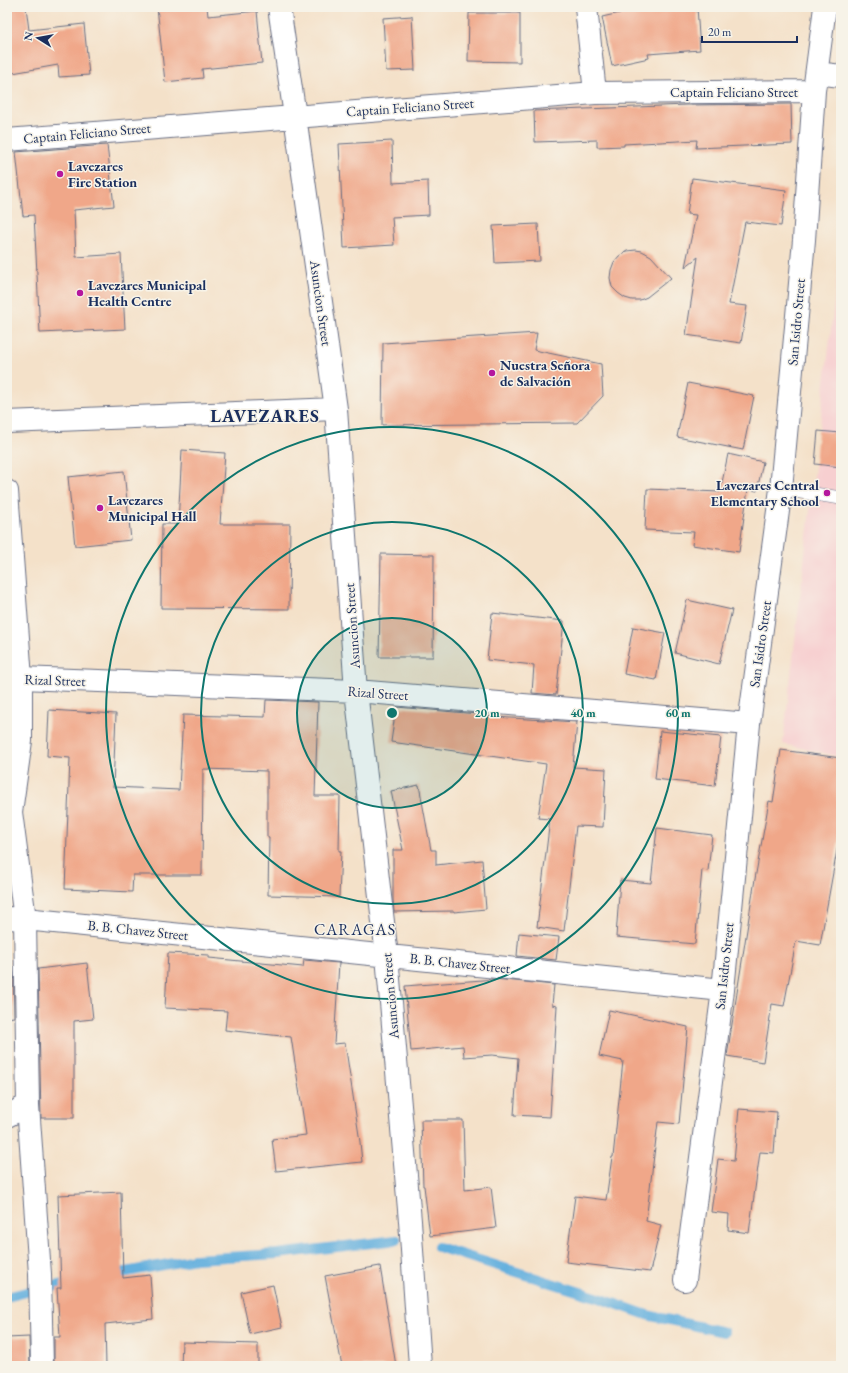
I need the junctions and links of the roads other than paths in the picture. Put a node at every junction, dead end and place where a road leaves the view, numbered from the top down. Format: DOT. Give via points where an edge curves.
graph roads {
  1 [pos="279,7"];
  2 [pos="586,7"];
  3 [pos="825,7"];
  4 [pos="841,76"];
  5 [pos="816,82"];
  6 [pos="595,93"];
  7 [pos="295,116"];
  8 [pos="7,140"];
  9 [pos="336,409"];
  10 [pos="7,422"];
  11 [pos="781,490"];
  12 [pos="7,491"];
  13 [pos="841,498"];
  14 [pos="14,678"];
  15 [pos="356,691"];
  16 [pos="748,724"];
  17 [pos="9,817"];
  18 [pos="16,918"];
  19 [pos="387,956"];
  20 [pos="723,990"];
  21 [pos="28,1105"];
  22 [pos="7,1116"];
  23 [pos="684,1280"];
  24 [pos="42,1366"];
  25 [pos="420,1366"];
  1 -- 7 [label="street, Asuncion Street"];
  2 -- 6 [label="street"];
  3 -- 5 [label="street, San Isidro Street"];
  4 -- 5 [label="street, Captain Feliciano Street"];
  5 -- 6 [label="street, Captain Feliciano Street"];
  5 -- 11 [label="street, San Isidro Street"];
  6 -- 7 [label="street, Captain Feliciano Street"];
  7 -- 8 [label="street, Captain Feliciano Street"];
  7 -- 9 [label="street, Asuncion Street"];
  9 -- 10 [label="street"];
  9 -- 15 [label="street, Asuncion Street"];
  11 -- 13 [label="lane"];
  11 -- 16 [label="street, San Isidro Street"];
  12 -- 14 [label="street"];
  14 -- 15 [label="street, Rizal Street"];
  14 -- 17 [label="street" via="21,741"];
  15 -- 16 [label="street, Rizal Street"];
  15 -- 19 [label="street, Asuncion Street"];
  16 -- 20 [label="street, San Isidro Street"];
  17 -- 18 [label="street"];
  18 -- 19 [label="street, B. B. Chavez Street"];
  18 -- 21 [label="street"];
  19 -- 20 [label="street, B. B. Chavez Street"];
  19 -- 25 [label="street, Asuncion Street"];
  20 -- 23 [label="street, San Isidro Street"];
  21 -- 22 [label="street"];
  21 -- 24 [label="street" via="41,1288"];
}
